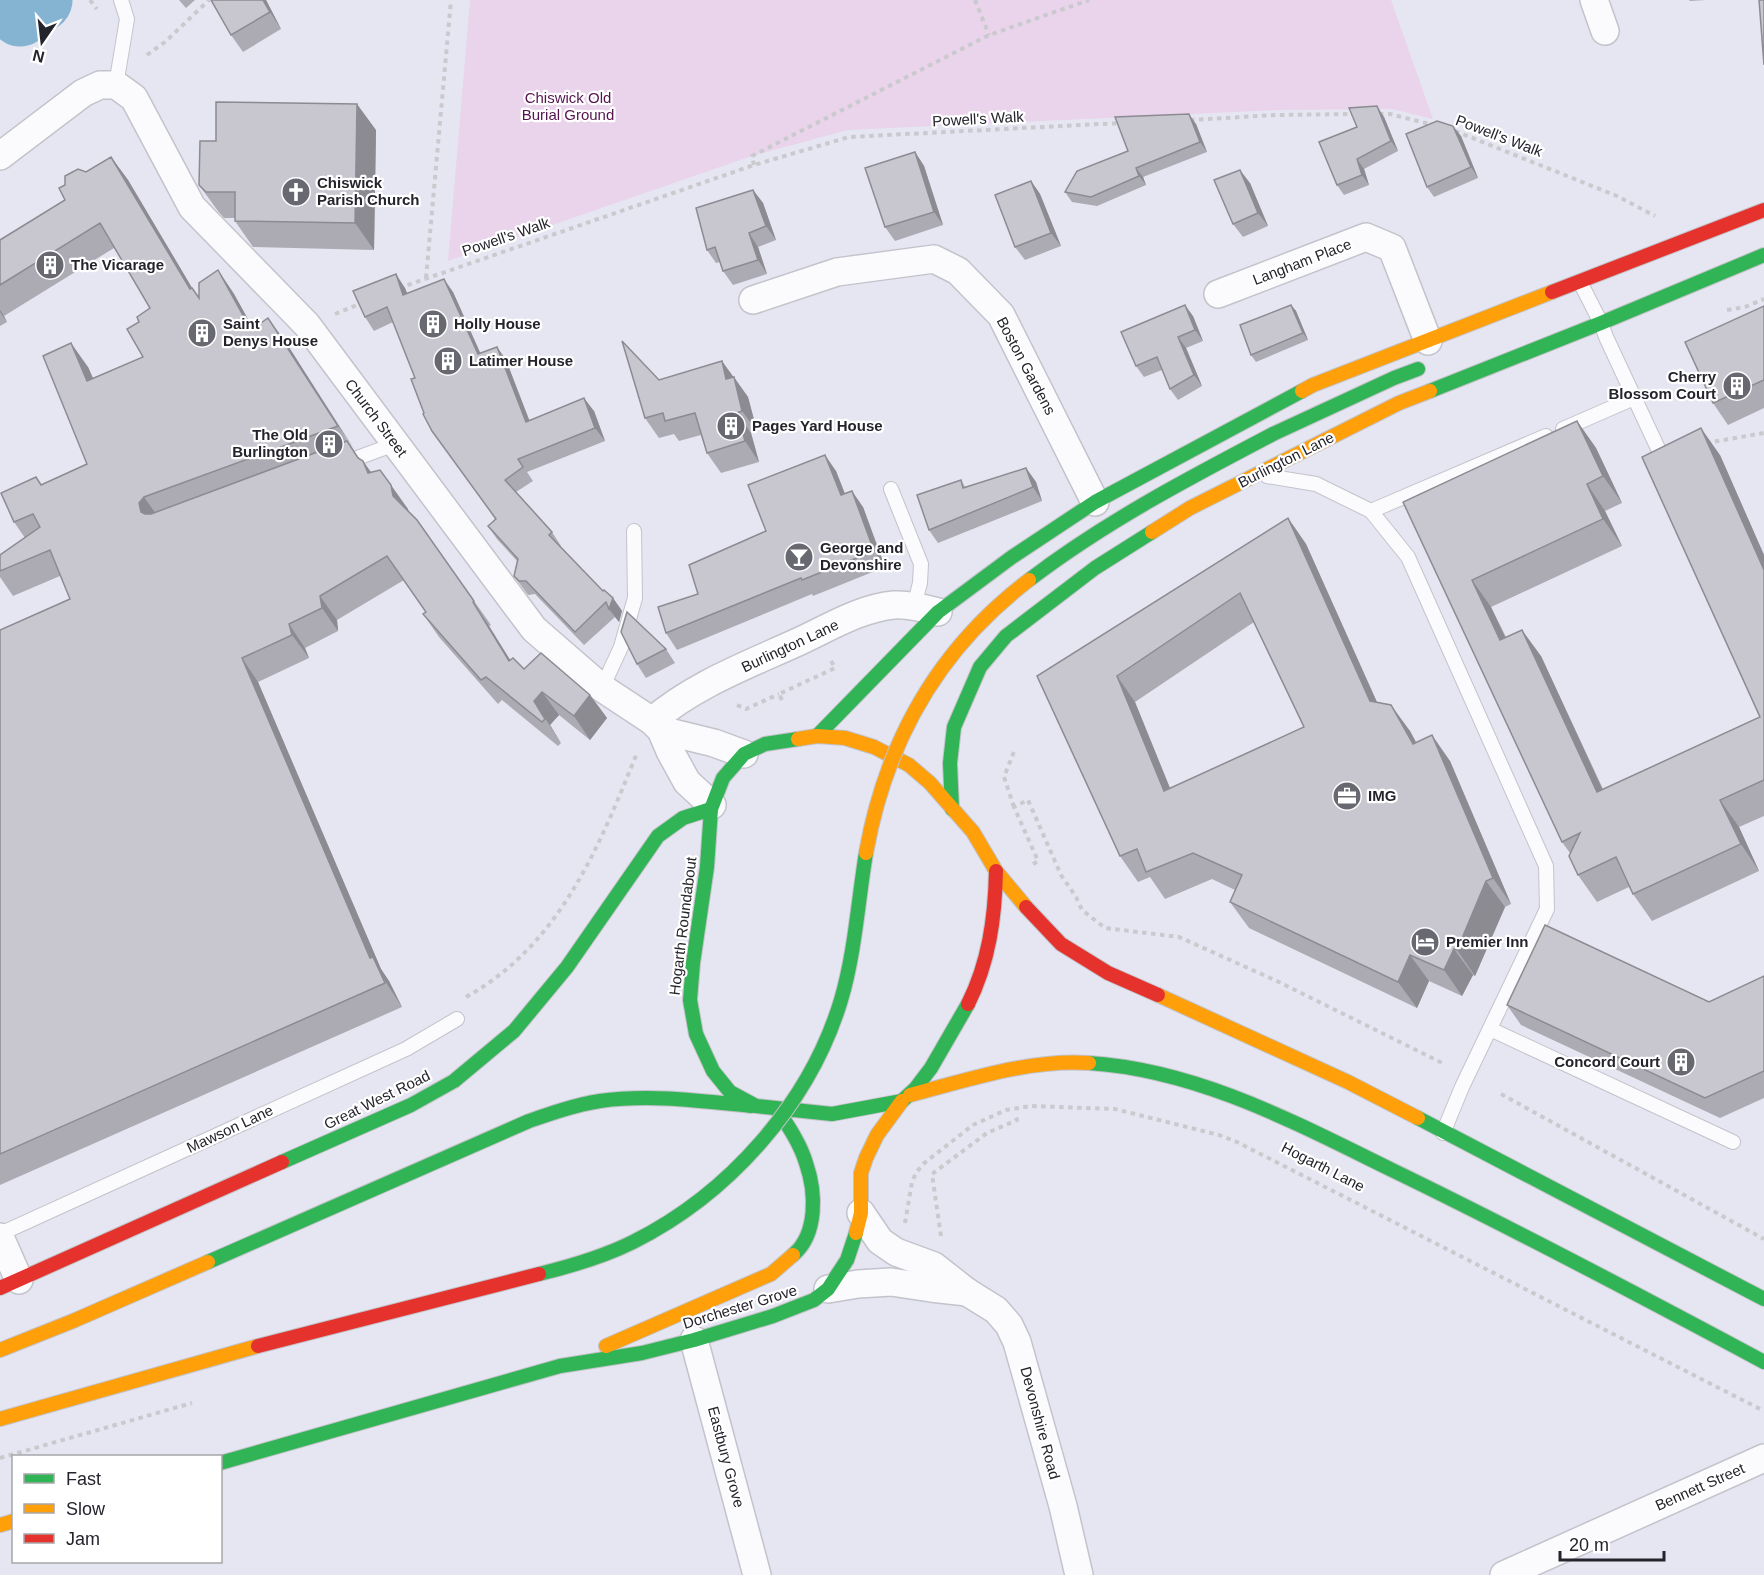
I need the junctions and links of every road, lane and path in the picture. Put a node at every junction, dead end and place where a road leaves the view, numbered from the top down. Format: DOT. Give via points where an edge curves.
graph roads {
  1 [pos="121,0"];
  2 [pos="209,0"];
  3 [pos="451,0"];
  4 [pos="975,0"];
  5 [pos="1089,0"];
  6 [pos="1594,0"];
  7 [pos="1605,31"];
  8 [pos="989,35"];
  9 [pos="116,85"];
  10 [pos="1367,114"];
  11 [pos="1379,114"];
  12 [pos="1181,120"];
  13 [pos="1122,123"];
  14 [pos="1442,128"];
  15 [pos="1452,131"];
  16 [pos="0,156"];
  17 [pos="754,165"];
  18 [pos="1764,210"];
  19 [pos="1661,219"];
  20 [pos="1764,255"];
  21 [pos="426,278"];
  22 [pos="1580,282"];
  23 [pos="393,291"];
  24 [pos="1218,294"];
  25 [pos="372,299"];
  26 [pos="753,300"];
  27 [pos="1601,323"];
  28 [pos="306,325"];
  29 [pos="1428,353"];
  30 [pos="1635,398"];
  31 [pos="1764,433"];
  32 [pos="395,444"];
  33 [pos="1661,455"];
  34 [pos="329,468"];
  35 [pos="1257,474"];
  36 [pos="891,489"];
  37 [pos="1095,502"];
  38 [pos="1371,510"];
  39 [pos="634,531"];
  40 [pos="926,609"];
  41 [pos="602,688"];
  42 [pos="779,694"];
  43 [pos="746,709"];
  44 [pos="657,725"];
  45 [pos="817,736"];
  46 [pos="1015,749"];
  47 [pos="744,754"];
  48 [pos="711,807"];
  49 [pos="1014,807"];
  50 [pos="952,809"];
  51 [pos="1033,864"];
  52 [pos="996,871"];
  53 [pos="464,998"];
  54 [pos="457,1019"];
  55 [pos="1490,1029"];
  56 [pos="1444,1064"];
  57 [pos="1502,1094"];
  58 [pos="906,1098"];
  59 [pos="756,1106"];
  60 [pos="777,1109"];
  61 [pos="1014,1114"];
  62 [pos="1443,1133"];
  63 [pos="1733,1142"];
  64 [pos="861,1213"];
  65 [pos="906,1220"];
  66 [pos="915,1225"];
  67 [pos="903,1229"];
  68 [pos="0,1235"];
  69 [pos="933,1236"];
  70 [pos="1764,1239"];
  71 [pos="10,1284"];
  72 [pos="828,1289"];
  73 [pos="967,1292"];
  74 [pos="1764,1299"];
  75 [pos="694,1340"];
  76 [pos="0,1350"];
  77 [pos="1764,1362"];
  78 [pos="560,1366"];
  79 [pos="1764,1411"];
  80 [pos="0,1419"];
  81 [pos="1764,1458"];
  82 [pos="222,1462"];
  83 [pos="757,1575"];
  84 [pos="1079,1575"];
  85 [pos="1504,1575"];
  1 -- 9 [label="lane" via="127,19"];
  2 -- 9 [label="path"];
  3 -- 21 [label="path"];
  4 -- 8 [label="path"];
  5 -- 8 [label="path"];
  6 -- 7 [label="street"];
  8 -- 17 [label="path" via="752,156"];
  9 -- 16 [label="street" via="100,85 83,93"];
  9 -- 28 [label="street, Church Street" via="134,98 192,207"];
  10 -- 12 [label="path"];
  11 -- 14 [label="path, Powell's Walk"];
  13 -- 17 [label="path, Powell's Walk" via="849,137"];
  15 -- 19 [label="path, Powell's Walk" via="1617,196"];
  17 -- 21 [label="path, Powell's Walk"];
  18 -- 22 [label="main road"];
  20 -- 27 [label="main road, Burlington Lane"];
  21 -- 23 [label="path, Powell's Walk"];
  22 -- 27 [label="lane"];
  22 -- 29 [label="main road"];
  24 -- 29 [label="street, Langham Place" via="1366,237 1392,248"];
  25 -- 28 [label="path"];
  26 -- 37 [label="street, Boston Gardens" via="837,272 934,259 957,271 1001,315"];
  27 -- 30 [label="lane"];
  27 -- 35 [label="main road, Burlington Lane" via="1399,403"];
  28 -- 32 [label="street, Church Street"];
  29 -- 37 [label="main road" via="1312,385"];
  29 -- 80 [label="main road, bridge" via="1394,378 1273,434 1135,509 1071,549 1013,593 963,642 910,718 890,763 877,804 843,993 828,1036 783,1116 754,1150 699,1200 634,1242 600,1257 258,1346"];
  30 -- 33 [label="lane"];
  30 -- 38 [label="lane"];
  31 -- 33 [label="path" via="1720,439"];
  32 -- 34 [label="lane"];
  32 -- 41 [label="street, Church Street" via="534,629"];
  35 -- 38 [label="lane" via="1316,484"];
  35 -- 50 [label="main road, Burlington Lane" via="1190,508 1095,568 1006,636 980,667 954,727 950,763"];
  36 -- 40 [label="lane" via="921,564 920,583"];
  37 -- 40 [label="main road"];
  38 -- 55 [label="lane" via="1408,557 1546,866 1547,909"];
  39 -- 41 [label="lane" via="634,598 621,647"];
  40 -- 44 [label="street, Burlington Lane" via="893,605 859,613 672,704"];
  40 -- 45 [label="main road"];
  41 -- 44 [label="street, Church Street"];
  42 -- 43 [label="path"];
  44 -- 47 [label="street, Church Street"];
  44 -- 48 [label="street" via="687,782"];
  44 -- 53 [label="path" via="645,731 595,852 553,919 524,955"];
  45 -- 47 [label="main road, Hogarth Roundabout" via="765,744"];
  45 -- 50 [label="main road, Hogarth Roundabout" via="845,738 874,747 909,765"];
  46 -- 49 [label="path" via="1004,777"];
  47 -- 48 [label="main road, Hogarth Roundabout" via="723,778"];
  48 -- 59 [label="main road, Hogarth Roundabout" via="690,1000 696,1034 713,1071 730,1092"];
  48 -- 71 [label="main road, Great West Road" via="683,818 658,836 538,1004 514,1031 454,1081 411,1105"];
  49 -- 51 [label="path" via="1038,861"];
  49 -- 56 [label="path" via="1028,800 1060,876 1082,910 1105,928 1179,937"];
  50 -- 52 [label="main road, Hogarth Roundabout" via="973,832"];
  52 -- 58 [label="main road" via="994,910 982,971 935,1060"];
  52 -- 62 [label="main road" via="1061,944 1108,973 1348,1082"];
  54 -- 68 [label="lane, Mawson Lane" via="406,1049"];
  55 -- 62 [label="lane"];
  55 -- 63 [label="lane"];
  57 -- 70 [label="path"];
  58 -- 60 [label="main road, Hogarth Roundabout" via="832,1114"];
  58 -- 64 [label="main road, Dorchester Grove" via="877,1135 866,1158 861,1173"];
  58 -- 77 [label="main road, Hogarth Lane" via="1025,1067 1078,1062 1118,1065 1177,1078 1270,1112 1451,1198"];
  59 -- 60 [label="main road, Hogarth Roundabout"];
  59 -- 76 [label="main road" via="672,1097 608,1100 569,1107"];
  60 -- 78 [label="main road, Dorchester Grove" via="807,1164 812,1191 813,1216 799,1250 771,1274"];
  61 -- 69 [label="path" via="1017,1120 987,1133 932,1174 942,1241"];
  62 -- 74 [label="main road"];
  64 -- 72 [label="main road, Dorchester Grove" via="850,1253"];
  64 -- 73 [label="street, Devonshire Road" via="880,1241 896,1252 934,1266"];
  65 -- 66 [label="path"];
  65 -- 67 [label="path, Hogarth Lane"];
  65 -- 79 [label="path, Hogarth Lane" via="916,1173 973,1125 1006,1110 1031,1106 1114,1109 1237,1142"];
  68 -- 71 [label="street, Mawson Lane"];
  72 -- 73 [label="street, Devonshire Road" via="891,1282"];
  72 -- 75 [label="main road, Dorchester Grove" via="797,1308"];
  73 -- 84 [label="street, Devonshire Road" via="996,1310 1017,1342"];
  75 -- 78 [label="main road, Dorchester Grove"];
  75 -- 83 [label="street, Eastbury Grove"];
  78 -- 82 [label="main road, Dorchester Grove"];
  81 -- 85 [label="street, Bennett Street"];
}
